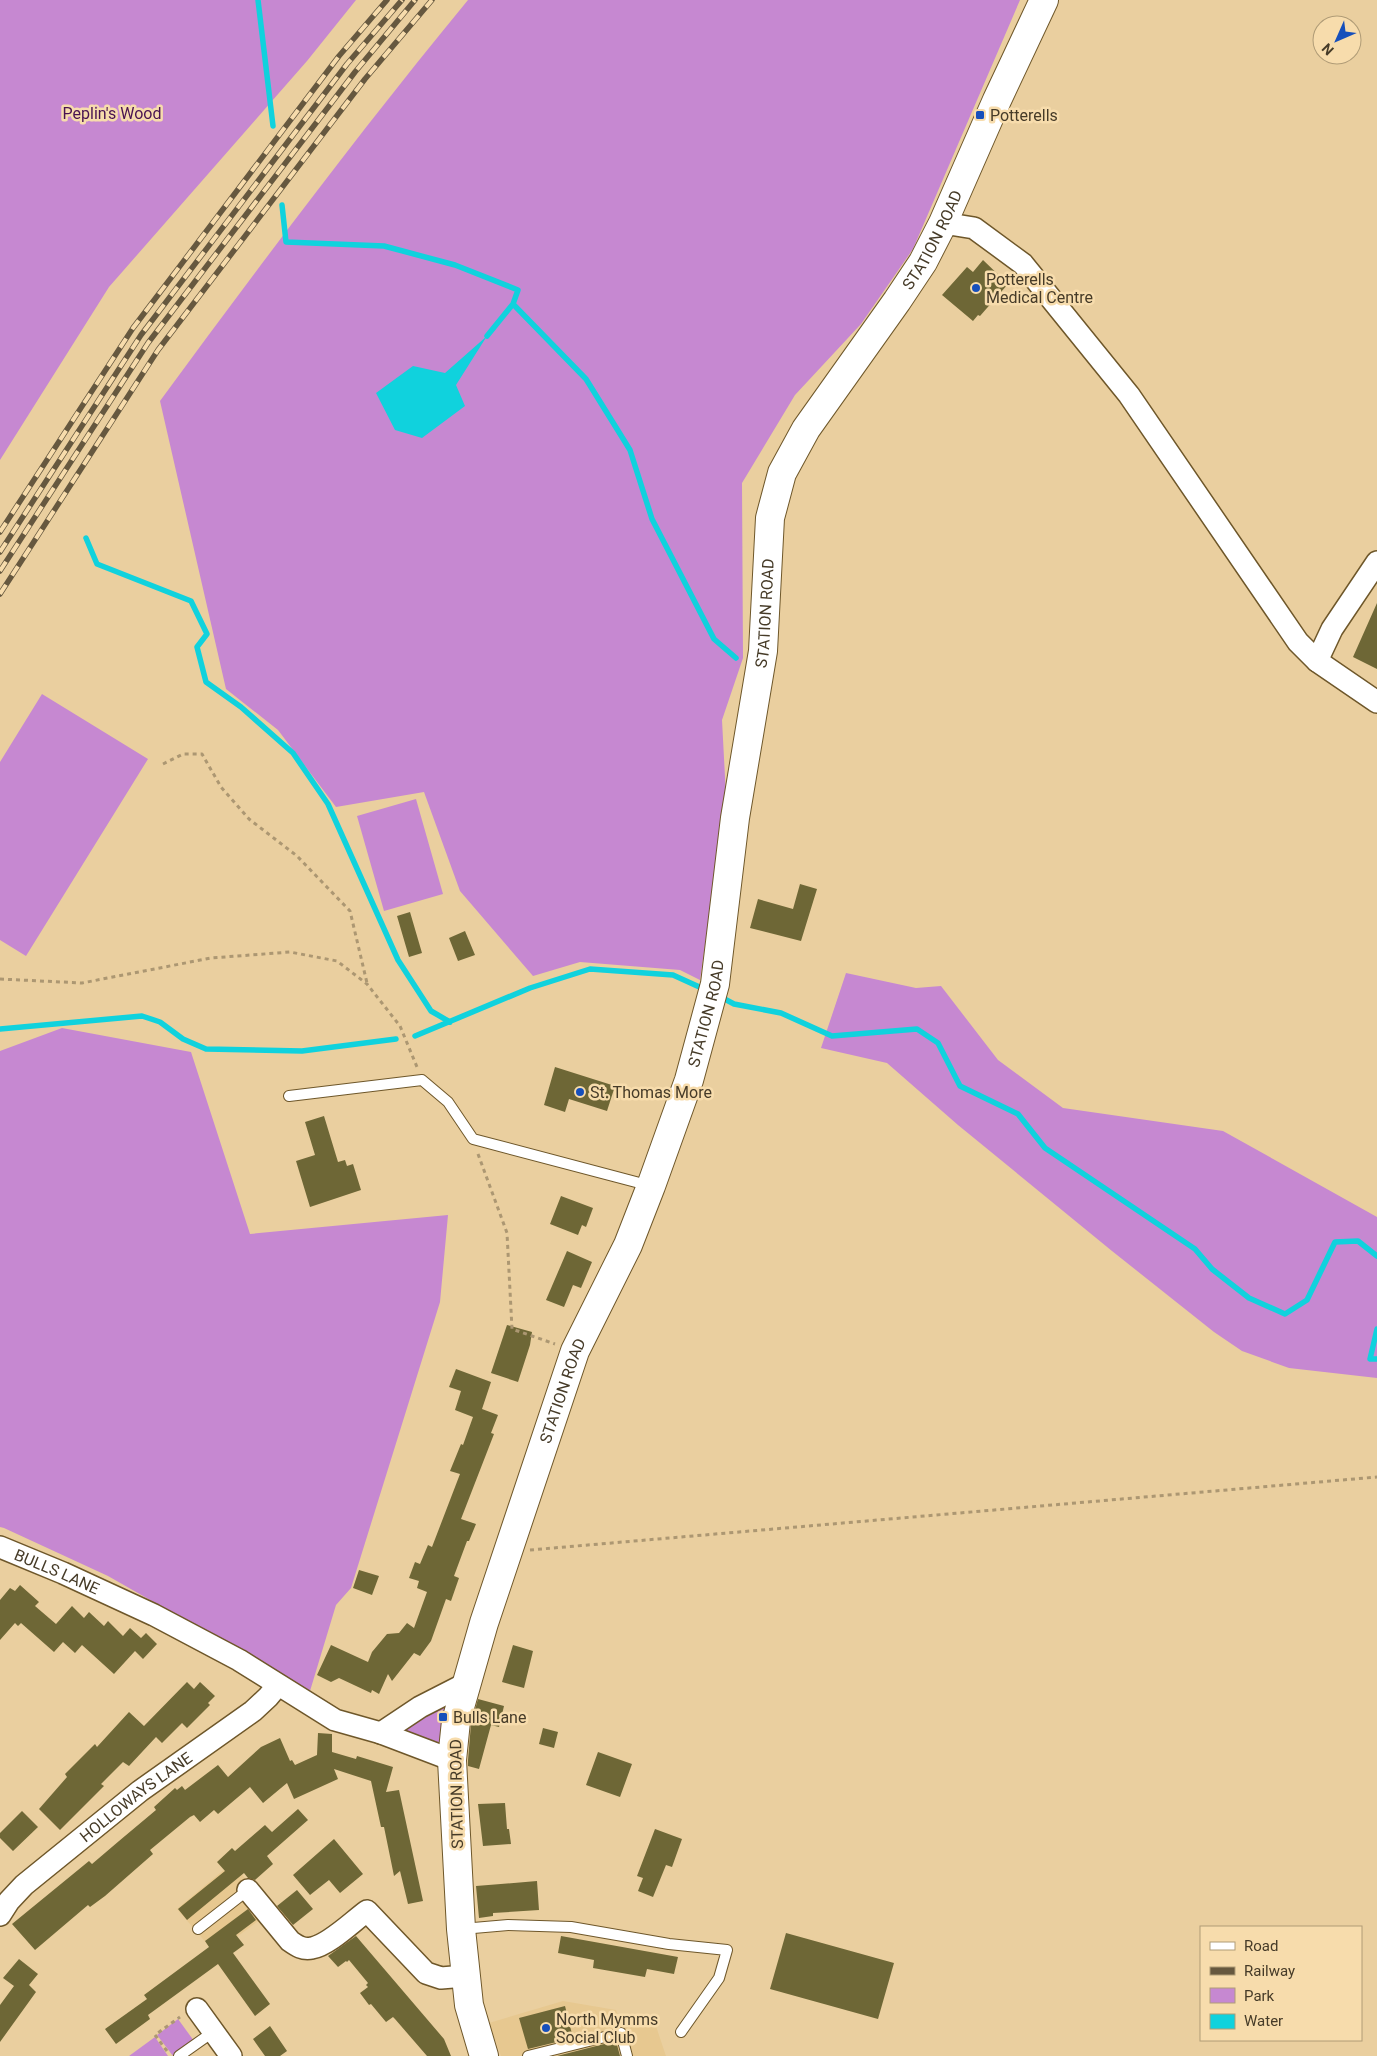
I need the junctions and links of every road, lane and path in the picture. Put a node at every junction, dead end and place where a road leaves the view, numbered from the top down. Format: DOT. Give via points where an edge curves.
graph roads {
  1 [pos="1044,0"];
  2 [pos="943,223"];
  3 [pos="1377,562"];
  4 [pos="1317,661"];
  5 [pos="1377,702"];
  6 [pos="163,764"];
  7 [pos="0,978"];
  8 [pos="367,984"];
  9 [pos="422,1080"];
  10 [pos="288,1096"];
  11 [pos="473,1139"];
  12 [pos="651,1186"];
  13 [pos="575,1351"];
  14 [pos="1377,1477"];
  15 [pos="0,1547"];
  16 [pos="508,1553"];
  17 [pos="466,1684"];
  18 [pos="278,1685"];
  19 [pos="381,1733"];
  20 [pos="452,1760"];
  21 [pos="248,1890"];
  22 [pos="0,1915"];
  23 [pos="198,1929"];
  24 [pos="461,1929"];
  25 [pos="465,1976"];
  26 [pos="197,2009"];
  27 [pos="213,2032"];
  28 [pos="681,2032"];
  29 [pos="170,2056"];
  30 [pos="180,2056"];
  31 [pos="231,2056"];
  32 [pos="484,2056"];
  33 [pos="528,2056"];
  34 [pos="627,2056"];
  1 -- 2 [label="street, STATION ROAD"];
  2 -- 4 [label="street" via="974,228 1023,264 1129,394 1298,642"];
  2 -- 12 [label="street, STATION ROAD" via="923,262 806,429 782,473 770,518 763,651 735,818 713,992 689,1080"];
  3 -- 4 [label="street" via="1332,629"];
  4 -- 5 [label="street"];
  6 -- 8 [label="path" via="183,754 202,754 221,787 249,819 297,856 350,911"];
  7 -- 8 [label="path" via="82,984 211,958 290,952 337,961"];
  8 -- 9 [label="path" via="400,1026"];
  9 -- 10 [label="lane"];
  9 -- 11 [label="lane" via="448,1102"];
  11 -- 12 [label="lane"];
  11 -- 13 [label="path" via="507,1233 512,1329"];
  12 -- 13 [label="street, STATION ROAD" via="628,1245"];
  13 -- 16 [label="street, STATION ROAD"];
  14 -- 16 [label="path"];
  15 -- 18 [label="street, BULLS LANE" via="154,1615 239,1660"];
  16 -- 17 [label="street, STATION ROAD"];
  17 -- 19 [label="street" via="420,1707"];
  17 -- 20 [label="street, STATION ROAD" via="456,1721"];
  18 -- 19 [label="street, BULLS LANE" via="336,1720"];
  18 -- 22 [label="street, HOLLOWAYS LANE" via="253,1711 140,1791 24,1885"];
  19 -- 20 [label="street, BULLS LANE"];
  20 -- 24 [label="street, STATION ROAD"];
  21 -- 23 [label="lane"];
  21 -- 25 [label="street" via="299,1948 312,1948 328,1940 367,1911 426,1973 441,1978"];
  24 -- 25 [label="street, STATION ROAD"];
  24 -- 28 [label="lane" via="508,1925 571,1927 669,1944 727,1950 718,1978"];
  25 -- 32 [label="street, STATION ROAD" via="469,2005"];
  26 -- 27 [label="street"];
  26 -- 29 [label="path" via="195,2006 155,2035"];
  27 -- 30 [label="lane"];
  27 -- 31 [label="street"];
  33 -- 34 [label="lane" via="621,2033"];
}
